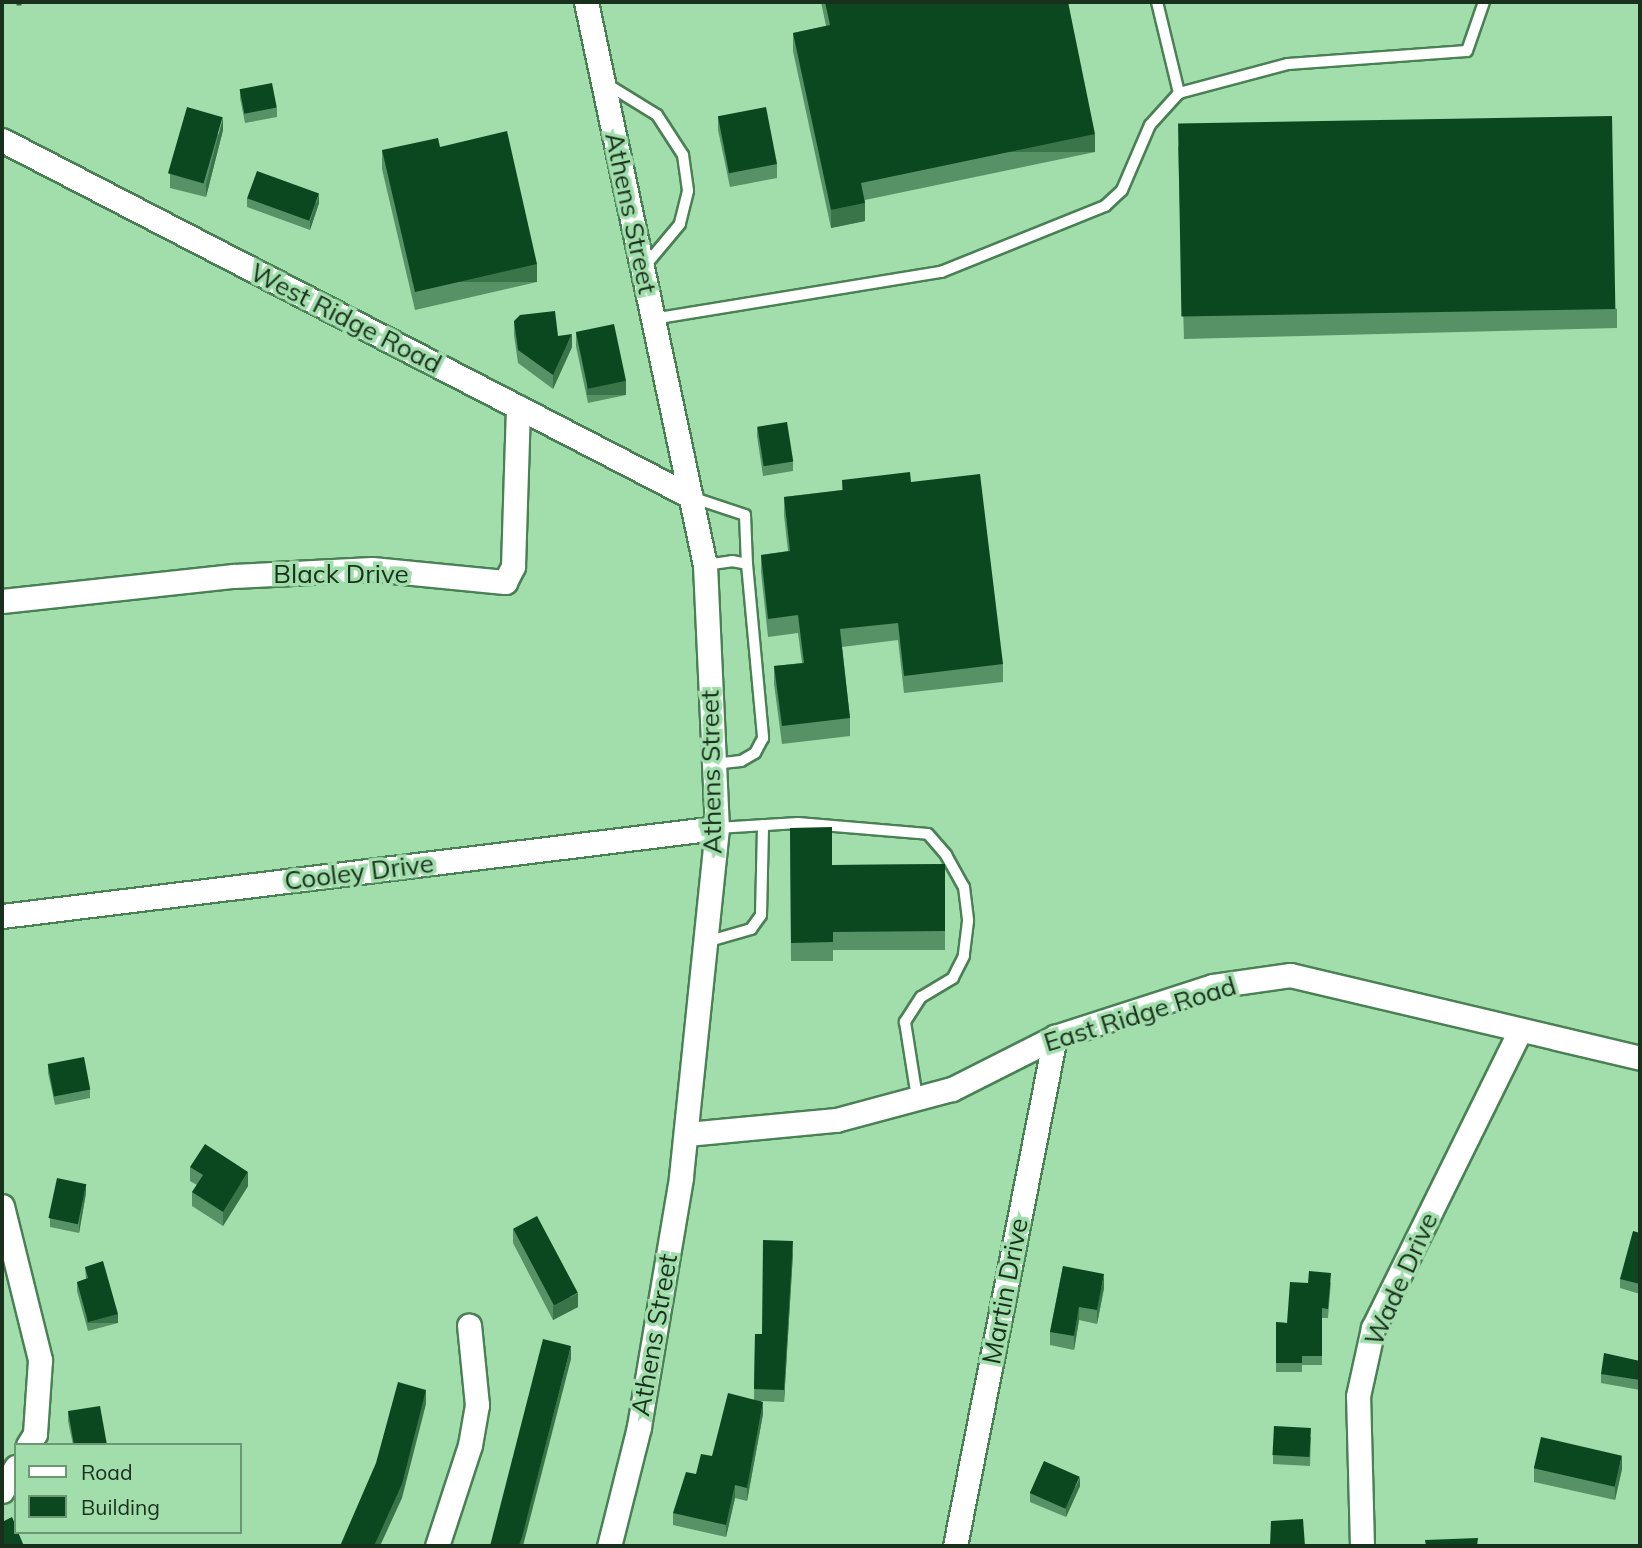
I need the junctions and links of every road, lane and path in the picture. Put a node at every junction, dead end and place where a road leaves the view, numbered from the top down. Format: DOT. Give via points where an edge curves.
graph roads {
  1 [pos="586,2"];
  2 [pos="1157,2"];
  3 [pos="1483,2"];
  4 [pos="603,82"];
  5 [pos="1179,93"];
  6 [pos="2,140"];
  7 [pos="642,268"];
  8 [pos="653,319"];
  9 [pos="518,407"];
  10 [pos="690,496"];
  11 [pos="747,564"];
  12 [pos="705,565"];
  13 [pos="2,601"];
  14 [pos="713,764"];
  15 [pos="763,825"];
  16 [pos="717,828"];
  17 [pos="2,916"];
  18 [pos="706,942"];
  19 [pos="1520,1030"];
  20 [pos="1055,1037"];
  21 [pos="1640,1058"];
  22 [pos="917,1098"];
  23 [pos="687,1134"];
  24 [pos="2,1206"];
  25 [pos="469,1325"];
  26 [pos="30,1443"];
  27 [pos="14,1470"];
  28 [pos="2,1491"];
  29 [pos="437,1546"];
  30 [pos="609,1546"];
  31 [pos="955,1546"];
  32 [pos="1362,1546"];
  1 -- 4 [label="street, Athens Street"];
  2 -- 5 [label="lane"];
  3 -- 5 [label="lane" via="1467,51 1288,64"];
  4 -- 7 [label="street, Athens Street"];
  4 -- 7 [label="lane" via="657,115 683,155 688,191 680,224"];
  5 -- 8 [label="lane" via="1150,125 1122,190 1105,206 941,272"];
  6 -- 9 [label="street, West Ridge Road"];
  7 -- 8 [label="street, Athens Street"];
  8 -- 10 [label="street, Athens Street"];
  9 -- 10 [label="street, West Ridge Road"];
  9 -- 13 [label="street, Black Drive" via="513,566 505,582 372,569 234,576"];
  10 -- 11 [label="lane" via="745,515"];
  10 -- 12 [label="street, Athens Street"];
  11 -- 12 [label="lane"];
  11 -- 14 [label="lane" via="763,738 755,753 741,761"];
  12 -- 14 [label="street, Athens Street"];
  14 -- 16 [label="street, Athens Street"];
  15 -- 16 [label="lane"];
  15 -- 18 [label="lane" via="761,915 751,929"];
  15 -- 22 [label="lane" via="797,823 928,834 946,855 964,887 965,944 953,978 921,997 905,1022"];
  16 -- 17 [label="street, Cooley Drive"];
  16 -- 18 [label="street, Athens Street"];
  18 -- 23 [label="street, Athens Street"];
  19 -- 20 [label="street, East Ridge Road" via="1290,975 1213,986"];
  19 -- 21 [label="street, East Ridge Road"];
  19 -- 32 [label="street, Wade Drive" via="1373,1328 1358,1396"];
  20 -- 22 [label="street, East Ridge Road" via="952,1089"];
  20 -- 31 [label="street, Martin Drive"];
  22 -- 23 [label="street, East Ridge Road" via="836,1120"];
  23 -- 30 [label="street, Athens Street" via="639,1427"];
  24 -- 26 [label="street" via="40,1360"];
  25 -- 29 [label="street" via="477,1405 470,1445"];
  27 -- 28 [label="street"];
}
